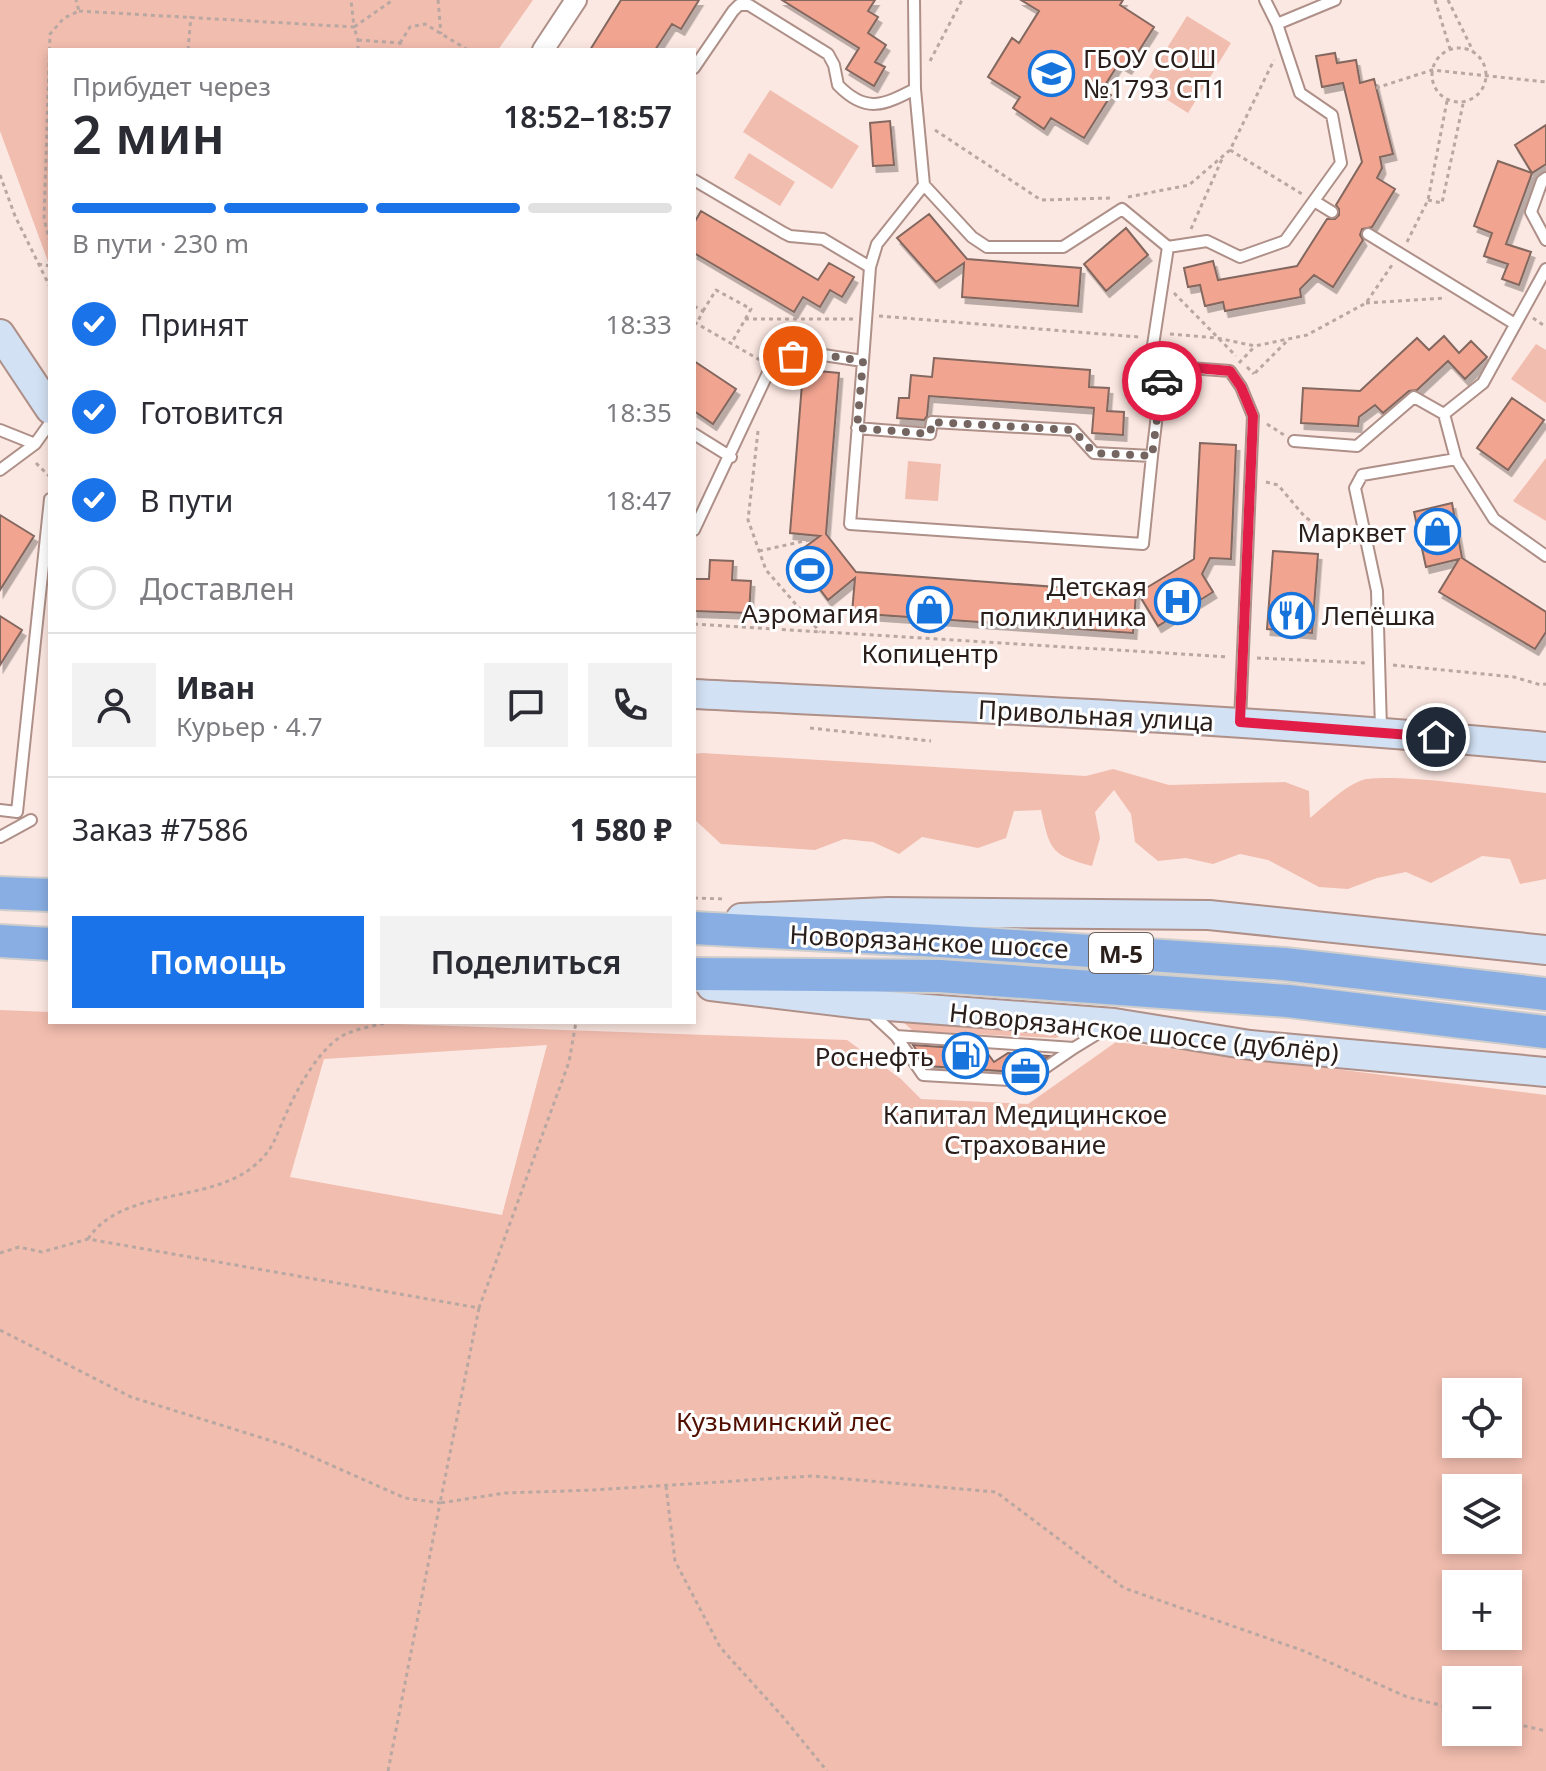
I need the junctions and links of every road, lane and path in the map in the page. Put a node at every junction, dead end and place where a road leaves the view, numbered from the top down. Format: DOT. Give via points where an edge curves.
graph roads {
  1 [pos="76,0"];
  2 [pos="351,0"];
  3 [pos="393,0"];
  4 [pos="438,0"];
  5 [pos="576,0"];
  6 [pos="914,0"];
  7 [pos="962,0"];
  8 [pos="1265,0"];
  9 [pos="1335,0"];
  10 [pos="1435,0"];
  11 [pos="1448,0"];
  12 [pos="79,11"];
  13 [pos="191,16"];
  14 [pos="1277,24"];
  15 [pos="354,27"];
  16 [pos="441,34"];
  17 [pos="358,40"];
  18 [pos="400,43"];
  19 [pos="1283,43"];
  20 [pos="50,48"];
  21 [pos="188,48"];
  22 [pos="358,48"];
  23 [pos="402,48"];
  24 [pos="465,48"];
  25 [pos="544,48"];
  26 [pos="1450,49"];
  27 [pos="1473,52"];
  28 [pos="696,65"];
  29 [pos="1432,70"];
  30 [pos="1486,77"];
  31 [pos="1546,82"];
  32 [pos="1376,88"];
  33 [pos="915,89"];
  34 [pos="48,96"];
  35 [pos="1447,101"];
  36 [pos="1463,102"];
  37 [pos="918,120"];
  38 [pos="1230,150"];
  39 [pos="1224,155"];
  40 [pos="0,175"];
  41 [pos="1546,178"];
  42 [pos="696,181"];
  43 [pos="924,185"];
  44 [pos="1428,200"];
  45 [pos="1314,201"];
  46 [pos="1332,212"];
  47 [pos="48,234"];
  48 [pos="1368,234"];
  49 [pos="1546,240"];
  50 [pos="1184,245"];
  51 [pos="1168,247"];
  52 [pos="1400,254"];
  53 [pos="38,264"];
  54 [pos="48,266"];
  55 [pos="870,267"];
  56 [pos="1546,269"];
  57 [pos="1163,281"];
  58 [pos="48,283"];
  59 [pos="1470,297"];
  60 [pos="1366,303"];
  61 [pos="696,307"];
  62 [pos="703,311"];
  63 [pos="867,317"];
  64 [pos="745,319"];
  65 [pos="696,322"];
  66 [pos="696,324"];
  67 [pos="1515,324"];
  68 [pos="1155,333"];
  69 [pos="0,334"];
  70 [pos="1217,338"];
  71 [pos="1286,341"];
  72 [pos="731,344"];
  73 [pos="1255,346"];
  74 [pos="863,361"];
  75 [pos="1163,365"];
  76 [pos="771,367"];
  77 [pos="1230,371"];
  78 [pos="1241,387"];
  79 [pos="48,406"];
  80 [pos="1444,414"];
  81 [pos="1253,416"];
  82 [pos="48,426"];
  83 [pos="857,428"];
  84 [pos="0,430"];
  85 [pos="758,430"];
  86 [pos="696,435"];
  87 [pos="1294,441"];
  88 [pos="35,444"];
  89 [pos="1152,456"];
  90 [pos="731,457"];
  91 [pos="1456,459"];
  92 [pos="37,464"];
  93 [pos="0,470"];
  94 [pos="48,475"];
  95 [pos="1251,479"];
  96 [pos="48,518"];
  97 [pos="696,526"];
  98 [pos="809,540"];
  99 [pos="1366,542"];
  100 [pos="759,551"];
  101 [pos="1546,556"];
  102 [pos="696,624"];
  103 [pos="820,632"];
  104 [pos="1243,658"];
  105 [pos="1377,663"];
  106 [pos="1546,684"];
  107 [pos="696,694"];
  108 [pos="1240,722"];
  109 [pos="810,728"];
  110 [pos="1381,731"];
  111 [pos="931,741"];
  112 [pos="1546,747"];
  113 [pos="0,810"];
  114 [pos="31,820"];
  115 [pos="0,837"];
  116 [pos="0,893"];
  117 [pos="48,895"];
  118 [pos="696,919"];
  119 [pos="696,928"];
  120 [pos="0,941"];
  121 [pos="48,944"];
  122 [pos="1546,950"];
  123 [pos="696,974"];
  124 [pos="696,984"];
  125 [pos="1546,994"];
  126 [pos="861,1004"];
  127 [pos="1114,1023"];
  128 [pos="382,1024"];
  129 [pos="576,1024"];
  130 [pos="1546,1032"];
  131 [pos="896,1036"];
  132 [pos="1074,1048"];
  133 [pos="939,1066"];
  134 [pos="959,1068"];
  135 [pos="982,1069"];
  136 [pos="1546,1072"];
  137 [pos="946,1076"];
  138 [pos="966,1078"];
  139 [pos="989,1079"];
  140 [pos="88,1239"];
  141 [pos="0,1253"];
  142 [pos="479,1308"];
  143 [pos="0,1330"];
  144 [pos="666,1485"];
  145 [pos="440,1503"];
  146 [pos="1442,1706"];
  147 [pos="1522,1725"];
  148 [pos="1546,1731"];
  149 [pos="388,1771"];
  150 [pos="827,1771"];
  1 -- 12 [label="path"];
  2 -- 15 [label="path"];
  3 -- 15 [label="path"];
  4 -- 16 [label="path"];
  5 -- 25 [label="street"];
  6 -- 33 [label="lane"];
  7 -- 33 [label="path"];
  8 -- 14 [label="lane"];
  9 -- 14 [label="lane"];
  10 -- 26 [label="path"];
  11 -- 27 [label="path"];
  12 -- 13 [label="path"];
  12 -- 20 [label="path" via="50,34"];
  13 -- 15 [label="path"];
  13 -- 21 [label="path"];
  14 -- 19 [label="lane"];
  15 -- 17 [label="path"];
  16 -- 18 [label="path" via="425,24 410,27"];
  16 -- 24 [label="path"];
  17 -- 18 [label="path"];
  17 -- 22 [label="path"];
  18 -- 23 [label="path"];
  19 -- 38 [label="path"];
  19 -- 45 [label="lane" via="1300,93 1332,115 1341,163"];
  26 -- 27 [label="path"];
  26 -- 29 [label="path"];
  27 -- 30 [label="path" via="1483,61"];
  28 -- 33 [label="lane" via="733,11 749,5 828,54 838,85 869,106"];
  29 -- 30 [label="path"];
  29 -- 32 [label="path"];
  29 -- 35 [label="path" via="1433,85"];
  30 -- 31 [label="path"];
  30 -- 36 [label="path" via="1479,94"];
  33 -- 37 [label="lane"];
  34 -- 47 [label="path"];
  35 -- 36 [label="path"];
  35 -- 44 [label="path"];
  36 -- 44 [label="path" via="1442,203"];
  37 -- 39 [label="path" via="1041,200 1123,198 1189,185"];
  37 -- 43 [label="lane"];
  38 -- 39 [label="path"];
  38 -- 45 [label="path"];
  39 -- 50 [label="path"];
  40 -- 53 [label="path"];
  41 -- 49 [label="lane" via="1531,212"];
  42 -- 55 [label="lane" via="790,236 823,239"];
  43 -- 51 [label="lane" via="987,247 1063,247 1122,209"];
  43 -- 55 [label="lane" via="877,244"];
  44 -- 52 [label="path"];
  45 -- 46 [label="lane"];
  45 -- 50 [label="lane" via="1285,241 1240,257 1207,241"];
  48 -- 52 [label="lane"];
  50 -- 51 [label="lane"];
  51 -- 57 [label="lane"];
  52 -- 59 [label="lane"];
  52 -- 60 [label="path"];
  53 -- 54 [label="path"];
  53 -- 58 [label="path"];
  55 -- 63 [label="lane"];
  56 -- 67 [label="lane"];
  57 -- 68 [label="lane"];
  57 -- 70 [label="path"];
  59 -- 60 [label="path"];
  59 -- 67 [label="lane"];
  60 -- 71 [label="path"];
  61 -- 62 [label="path"];
  62 -- 64 [label="path" via="716,290 751,309"];
  62 -- 65 [label="path"];
  63 -- 64 [label="path"];
  63 -- 68 [label="path" via="1136,337"];
  63 -- 74 [label="lane"];
  64 -- 72 [label="path"];
  66 -- 72 [label="path"];
  67 -- 80 [label="lane" via="1483,383"];
  68 -- 70 [label="path"];
  68 -- 75 [label="lane" via="1150,365"];
  69 -- 79 [label="main road"];
  70 -- 73 [label="path"];
  71 -- 73 [label="path"];
  71 -- 78 [label="path"];
  72 -- 76 [label="path"];
  73 -- 77 [label="path"];
  74 -- 76 [label="lane" via="810,353 775,358"];
  74 -- 83 [label="lane"];
  75 -- 77 [label="lane"];
  75 -- 89 [label="lane"];
  76 -- 90 [label="lane"];
  77 -- 78 [label="lane"];
  78 -- 81 [label="lane"];
  80 -- 87 [label="lane" via="1414,397 1357,446"];
  80 -- 91 [label="lane"];
  81 -- 87 [label="path"];
  81 -- 95 [label="lane"];
  82 -- 88 [label="lane"];
  83 -- 89 [label="lane" via="930,434 932,422 1073,430 1094,453"];
  83 -- 89 [label="lane" via="850,524 1143,544"];
  84 -- 88 [label="lane"];
  85 -- 100 [label="path" via="748,520"];
  86 -- 90 [label="lane"];
  88 -- 93 [label="lane"];
  90 -- 97 [label="lane"];
  91 -- 99 [label="lane" via="1362,475 1355,488"];
  91 -- 101 [label="lane" via="1494,519"];
  92 -- 94 [label="path"];
  95 -- 99 [label="path" via="1278,485 1305,517 1345,543"];
  95 -- 104 [label="lane"];
  96 -- 113 [label="lane" via="17,812"];
  98 -- 100 [label="path"];
  99 -- 105 [label="lane" via="1377,591"];
  100 -- 103 [label="path" via="766,570"];
  102 -- 103 [label="path"];
  103 -- 104 [label="path"];
  104 -- 105 [label="path"];
  104 -- 108 [label="lane"];
  105 -- 106 [label="path"];
  105 -- 110 [label="lane"];
  107 -- 108 [label="main road, Привольная улица"];
  108 -- 110 [label="main road, Привольная улица"];
  109 -- 111 [label="path"];
  110 -- 112 [label="main road, Привольная улица"];
  114 -- 115 [label="lane"];
  116 -- 117 [label="highway"];
  118 -- 122 [label="main road" via="888,912 1209,915"];
  119 -- 125 [label="highway, Новорязанское шоссе / М-5" via="1284,964"];
  120 -- 121 [label="highway"];
  123 -- 130 [label="highway, Новорязанское шоссе / М-5" via="940,976 1288,1001"];
  124 -- 126 [label="main road, Новорязанское шоссе (дублёр)"];
  126 -- 127 [label="main road, Новорязанское шоссе (дублёр)"];
  126 -- 131 [label="lane"];
  127 -- 132 [label="lane"];
  127 -- 136 [label="main road, Новорязанское шоссе (дублёр)" via="1250,1045"];
  128 -- 140 [label="path" via="346,1033 327,1049 308,1072 275,1144 254,1165 233,1180 121,1211"];
  129 -- 142 [label="path" via="569,1062"];
  131 -- 132 [label="lane"];
  131 -- 137 [label="lane" via="923,1075"];
  132 -- 139 [label="lane" via="1026,1081"];
  133 -- 137 [label="lane"];
  134 -- 138 [label="lane"];
  135 -- 139 [label="lane"];
  137 -- 138 [label="lane"];
  138 -- 139 [label="lane"];
  140 -- 141 [label="path" via="42,1252 19,1247"];
  140 -- 142 [label="path"];
  142 -- 145 [label="path"];
  143 -- 145 [label="path" via="131,1397 288,1446 405,1498"];
  144 -- 145 [label="path" via="505,1493"];
  144 -- 146 [label="path" via="812,1476 996,1492 1124,1588 1304,1651 1407,1697"];
  144 -- 150 [label="path" via="675,1561 720,1647"];
  145 -- 149 [label="path"];
  147 -- 148 [label="path"];
}
